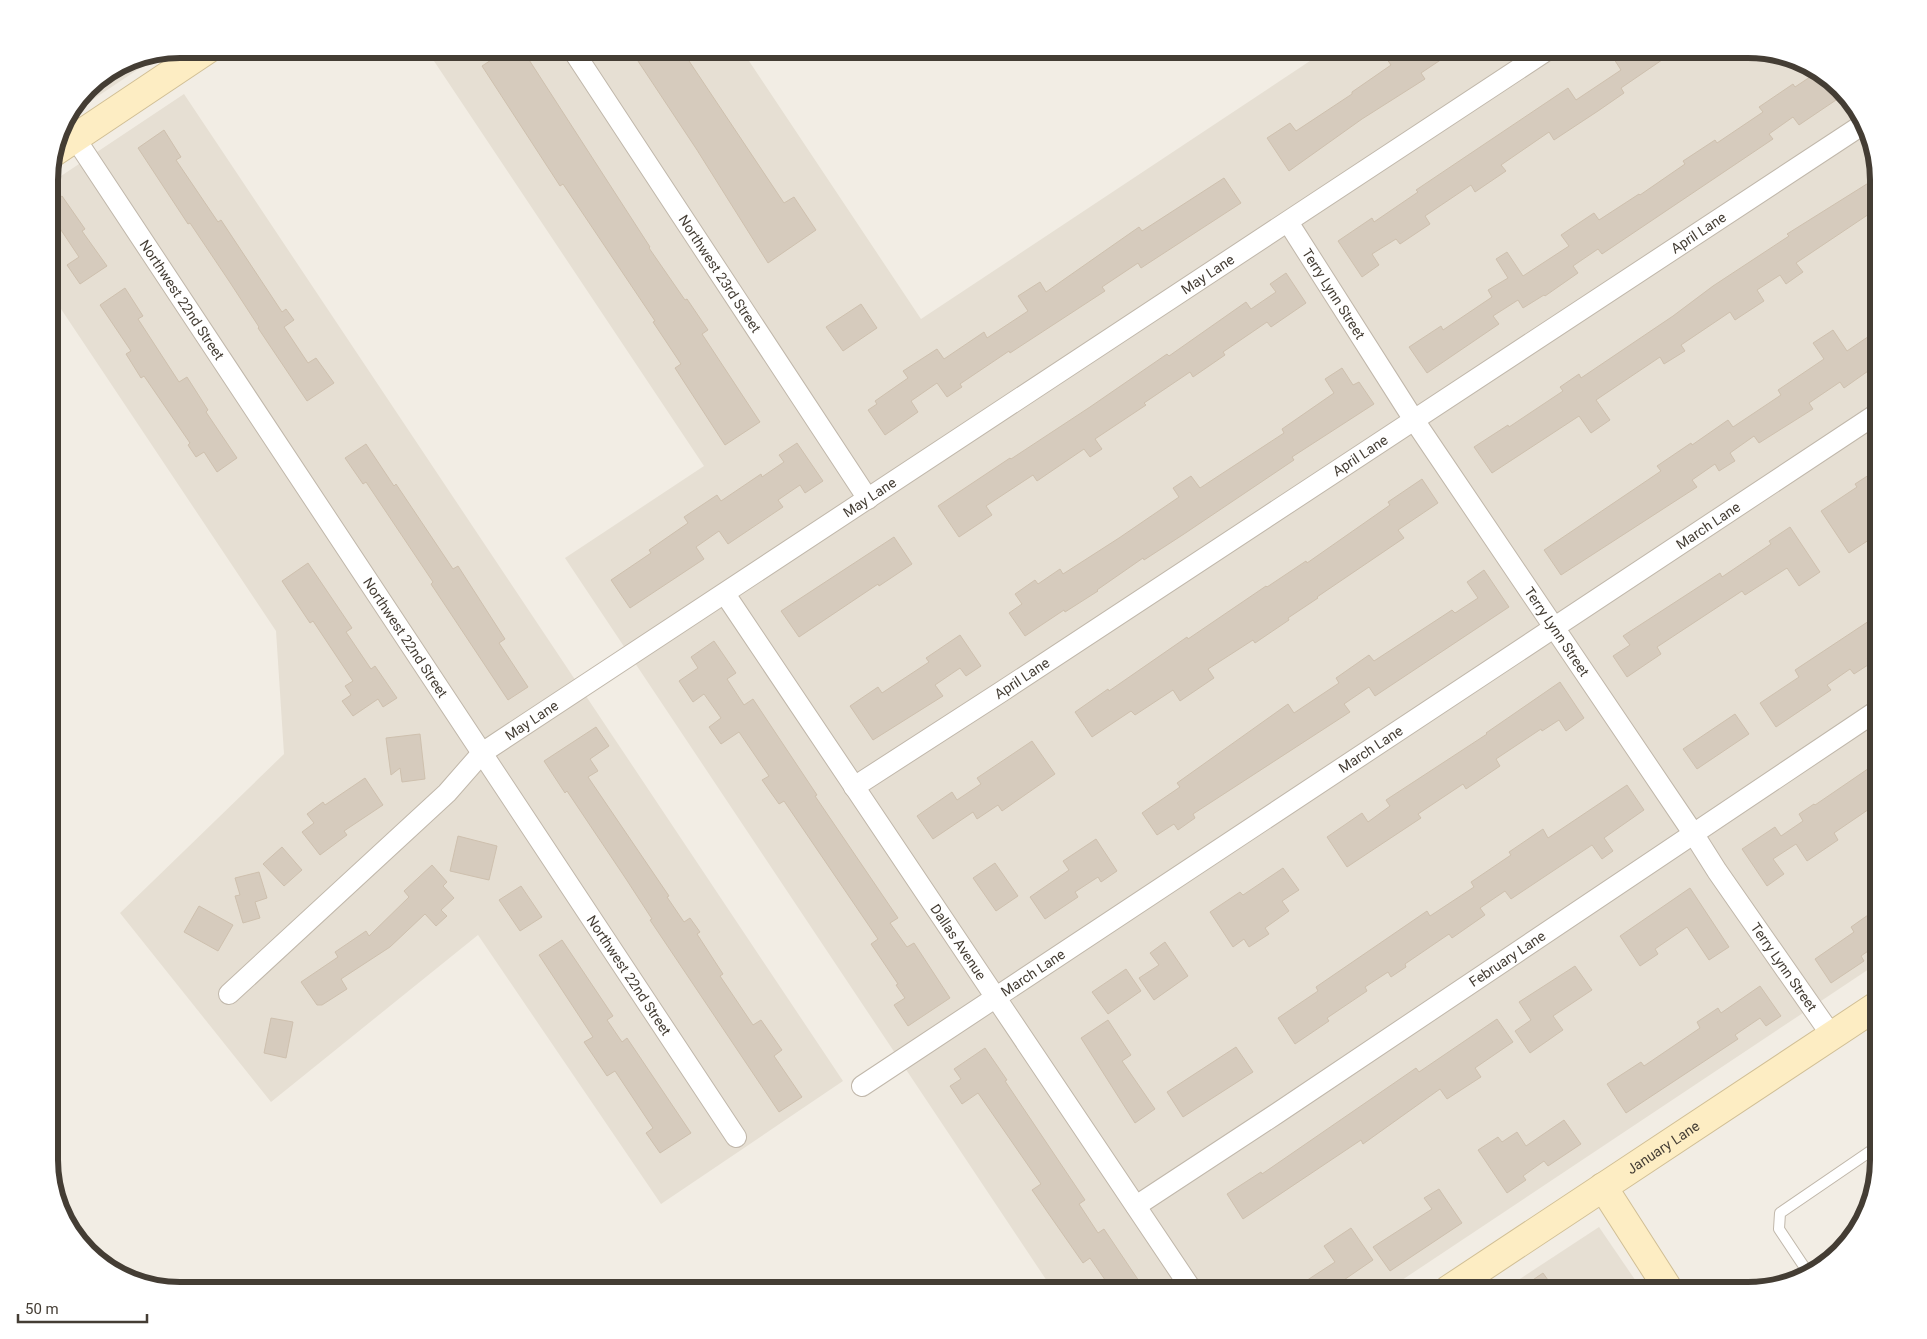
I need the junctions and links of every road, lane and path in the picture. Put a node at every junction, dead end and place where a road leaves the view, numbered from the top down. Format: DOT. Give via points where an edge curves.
graph roads {
  1 [pos="194,58"];
  2 [pos="578,58"];
  3 [pos="1534,58"];
  4 [pos="1858,128"];
  5 [pos="64,145"];
  6 [pos="1288,222"];
  7 [pos="1870,418"];
  8 [pos="1414,420"];
  9 [pos="868,499"];
  10 [pos="725,594"];
  11 [pos="1554,628"];
  12 [pos="1870,715"];
  13 [pos="482,753"];
  14 [pos="854,787"];
  15 [pos="1693,833"];
  16 [pos="228,994"];
  17 [pos="996,997"];
  18 [pos="1870,1010"];
  19 [pos="1832,1036"];
  20 [pos="862,1086"];
  21 [pos="736,1137"];
  22 [pos="1870,1151"];
  23 [pos="1603,1187"];
  24 [pos="1136,1206"];
  25 [pos="1804,1267"];
  26 [pos="1187,1282"];
  27 [pos="1460,1282"];
  28 [pos="1664,1282"];
  1 -- 5 [label="street"];
  2 -- 9 [label="street, Northwest 23rd Street"];
  3 -- 6 [label="street, May Lane"];
  4 -- 8 [label="street, April Lane"];
  5 -- 13 [label="street, Northwest 22nd Street"];
  6 -- 8 [label="street, Terry Lynn Street"];
  6 -- 9 [label="street, May Lane"];
  7 -- 11 [label="street, March Lane"];
  8 -- 11 [label="street, Terry Lynn Street"];
  8 -- 14 [label="street, April Lane"];
  9 -- 10 [label="street, May Lane"];
  10 -- 13 [label="street, May Lane"];
  10 -- 14 [label="street, Dallas Avenue"];
  11 -- 15 [label="street, Terry Lynn Street"];
  11 -- 17 [label="street, March Lane"];
  12 -- 15 [label="street, February Lane"];
  13 -- 16 [label="street, May Lane" via="448,793"];
  13 -- 21 [label="street, Northwest 22nd Street"];
  14 -- 17 [label="street, Dallas Avenue"];
  15 -- 19 [label="street, Terry Lynn Street"];
  15 -- 24 [label="street, February Lane"];
  17 -- 20 [label="street, March Lane"];
  17 -- 24 [label="street, Dallas Avenue"];
  18 -- 19 [label="street, January Lane"];
  19 -- 23 [label="street, January Lane"];
  22 -- 25 [label="lane" via="1780,1213 1779,1229"];
  23 -- 27 [label="street, January Lane"];
  23 -- 28 [label="street"];
  24 -- 26 [label="street, Dallas Avenue"];
}
